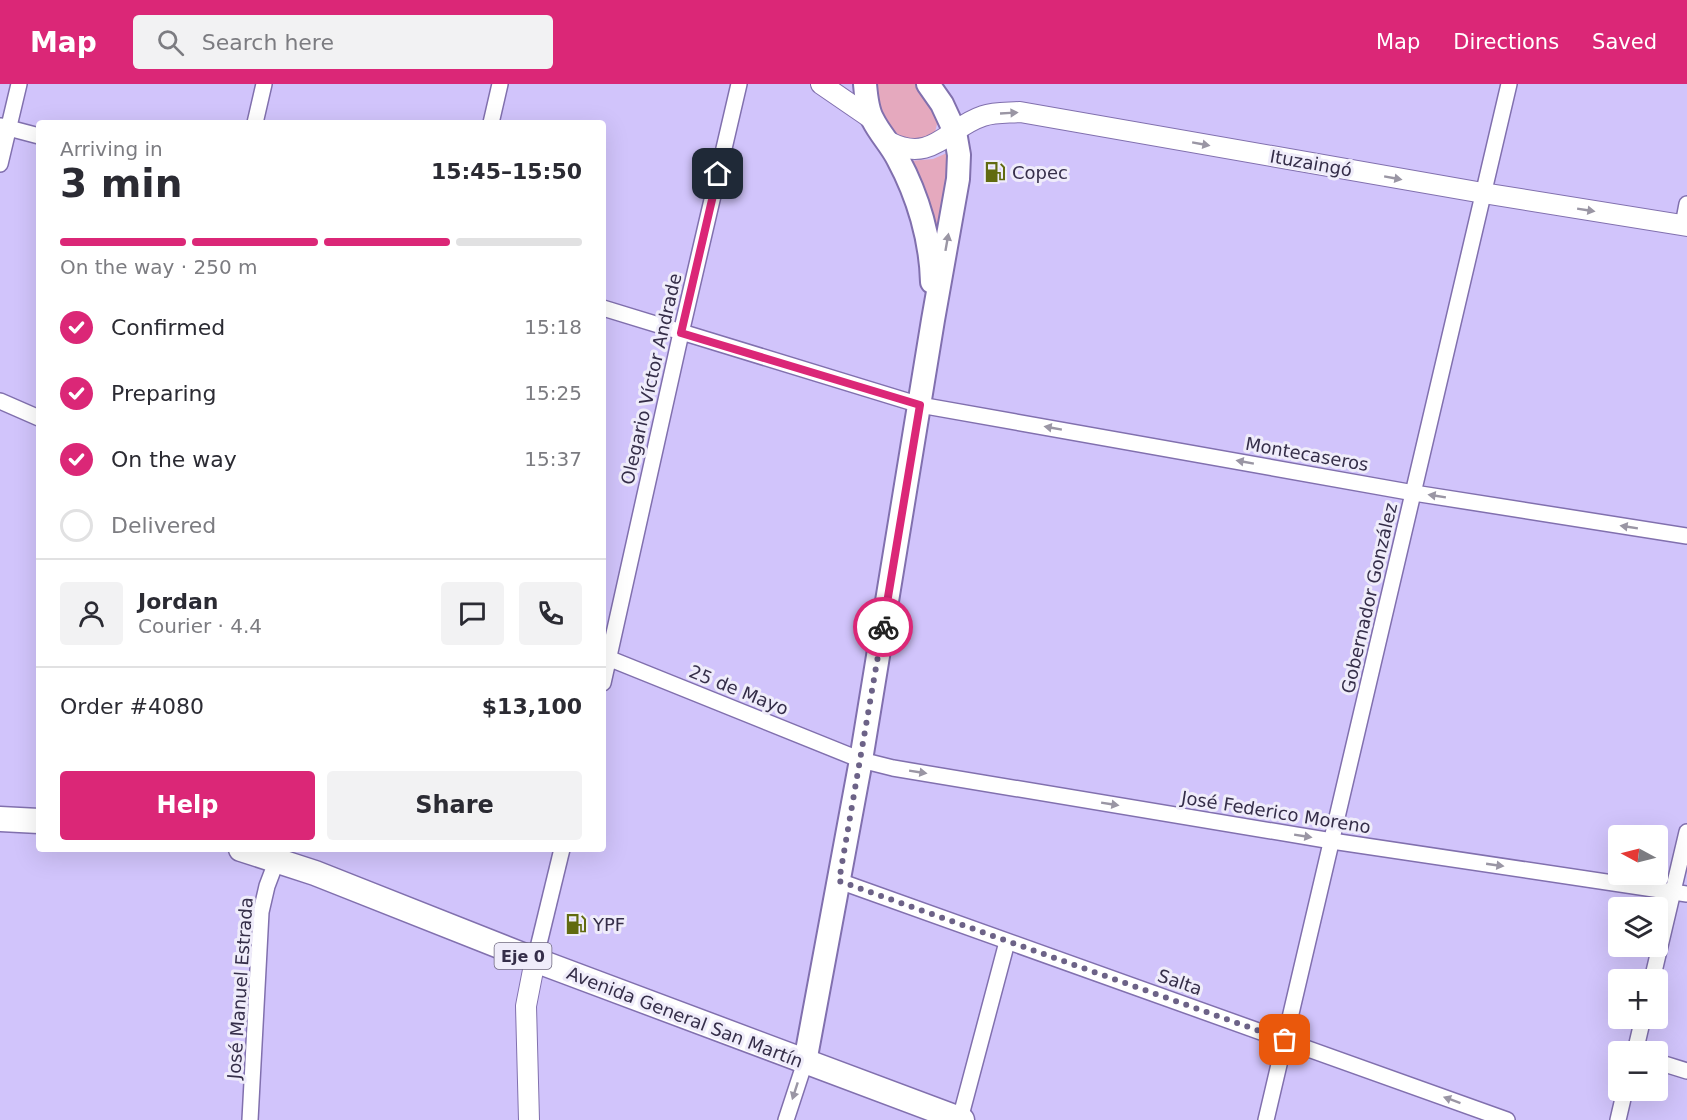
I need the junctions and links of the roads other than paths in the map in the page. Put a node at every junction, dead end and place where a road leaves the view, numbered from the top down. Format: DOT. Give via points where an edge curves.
graph roads {
  1 [pos="19,84"];
  2 [pos="264,84"];
  3 [pos="500,84"];
  4 [pos="739,84"];
  5 [pos="821,84"];
  6 [pos="928,84"];
  7 [pos="1509,84"];
  8 [pos="867,87"];
  9 [pos="872,119"];
  10 [pos="256,120"];
  11 [pos="492,120"];
  12 [pos="4,127"];
  13 [pos="948,128"];
  14 [pos="36,135"];
  15 [pos="889,142"];
  16 [pos="0,164"];
  17 [pos="1483,193"];
  18 [pos="1687,204"];
  19 [pos="1685,226"];
  20 [pos="606,309"];
  21 [pos="933,320"];
  22 [pos="681,333"];
  23 [pos="0,401"];
  24 [pos="920,405"];
  25 [pos="36,417"];
  26 [pos="1414,493"];
  27 [pos="1687,536"];
  28 [pos="606,658"];
  29 [pos="861,760"];
  30 [pos="0,819"];
  31 [pos="36,821"];
  32 [pos="1687,832"];
  33 [pos="1332,841"];
  34 [pos="260,852"];
  35 [pos="561,852"];
  36 [pos="279,855"];
  37 [pos="839,881"];
  38 [pos="1680,893"];
  39 [pos="1006,942"];
  40 [pos="535,960"];
  41 [pos="1656,969"];
  42 [pos="1285,1040"];
  43 [pos="805,1062"];
  44 [pos="1668,1065"];
  45 [pos="1687,1071"];
  46 [pos="1622,1101"];
  47 [pos="250,1120"];
  48 [pos="529,1120"];
  49 [pos="786,1120"];
  50 [pos="961,1120"];
  51 [pos="1266,1120"];
  52 [pos="1507,1120"];
  53 [pos="1618,1120"];
  1 -- 12 [label="street"];
  2 -- 10 [label="street"];
  3 -- 11 [label="street"];
  4 -- 22 [label="street, Olegario Víctor Andrade"];
  5 -- 9 [label="street"];
  6 -- 13 [label="main road"];
  7 -- 17 [label="street, Gobernador González"];
  8 -- 9 [label="main road"];
  9 -- 15 [label="main road"];
  12 -- 14 [label="street"];
  12 -- 16 [label="street"];
  13 -- 15 [label="street, Ituzaingó" via="931,147 905,149"];
  13 -- 17 [label="street, Ituzaingó, one-way" via="982,116 1020,112"];
  21 -- 13 [label="main road, one-way" via="958,179 959,155"];
  15 -- 21 [label="main road" via="920,210 932,276"];
  17 -- 19 [label="street, Ituzaingó, one-way"];
  17 -- 26 [label="street, Gobernador González"];
  18 -- 19 [label="street"];
  20 -- 22 [label="street, Montecaseros"];
  21 -- 24 [label="main road"];
  22 -- 24 [label="street, Montecaseros"];
  22 -- 28 [label="street, Olegario Víctor Andrade"];
  23 -- 25 [label="street"];
  26 -- 24 [label="street, Montecaseros, one-way"];
  24 -- 29 [label="main road"];
  27 -- 26 [label="street, Montecaseros, one-way"];
  26 -- 33 [label="street, Gobernador González"];
  28 -- 29 [label="street, 25 de Mayo"];
  29 -- 33 [label="street, José Federico Moreno, one-way"];
  29 -- 37 [label="main road"];
  30 -- 31 [label="main road"];
  32 -- 38 [label="street"];
  33 -- 38 [label="street, José Federico Moreno, one-way"];
  33 -- 42 [label="street, Gobernador González"];
  34 -- 36 [label="main road, Avenida General San Martín / Eje 0"];
  35 -- 40 [label="street"];
  36 -- 40 [label="main road, Avenida General San Martín / Eje 0"];
  36 -- 47 [label="street, José Manuel Estrada" via="261,912"];
  37 -- 39 [label="street, Salta"];
  37 -- 43 [label="main road"];
  38 -- 41 [label="street"];
  39 -- 42 [label="street, Salta"];
  39 -- 50 [label="street"];
  40 -- 43 [label="main road, Avenida General San Martín / Eje 0"];
  40 -- 48 [label="street" via="526,1006"];
  42 -- 51 [label="street, Gobernador González"];
  52 -- 42 [label="street, Salta, one-way"];
  43 -- 49 [label="street, one-way"];
  43 -- 50 [label="main road, Avenida General San Martín / Eje 0"];
  44 -- 45 [label="street"];
  46 -- 53 [label="street"];
}
